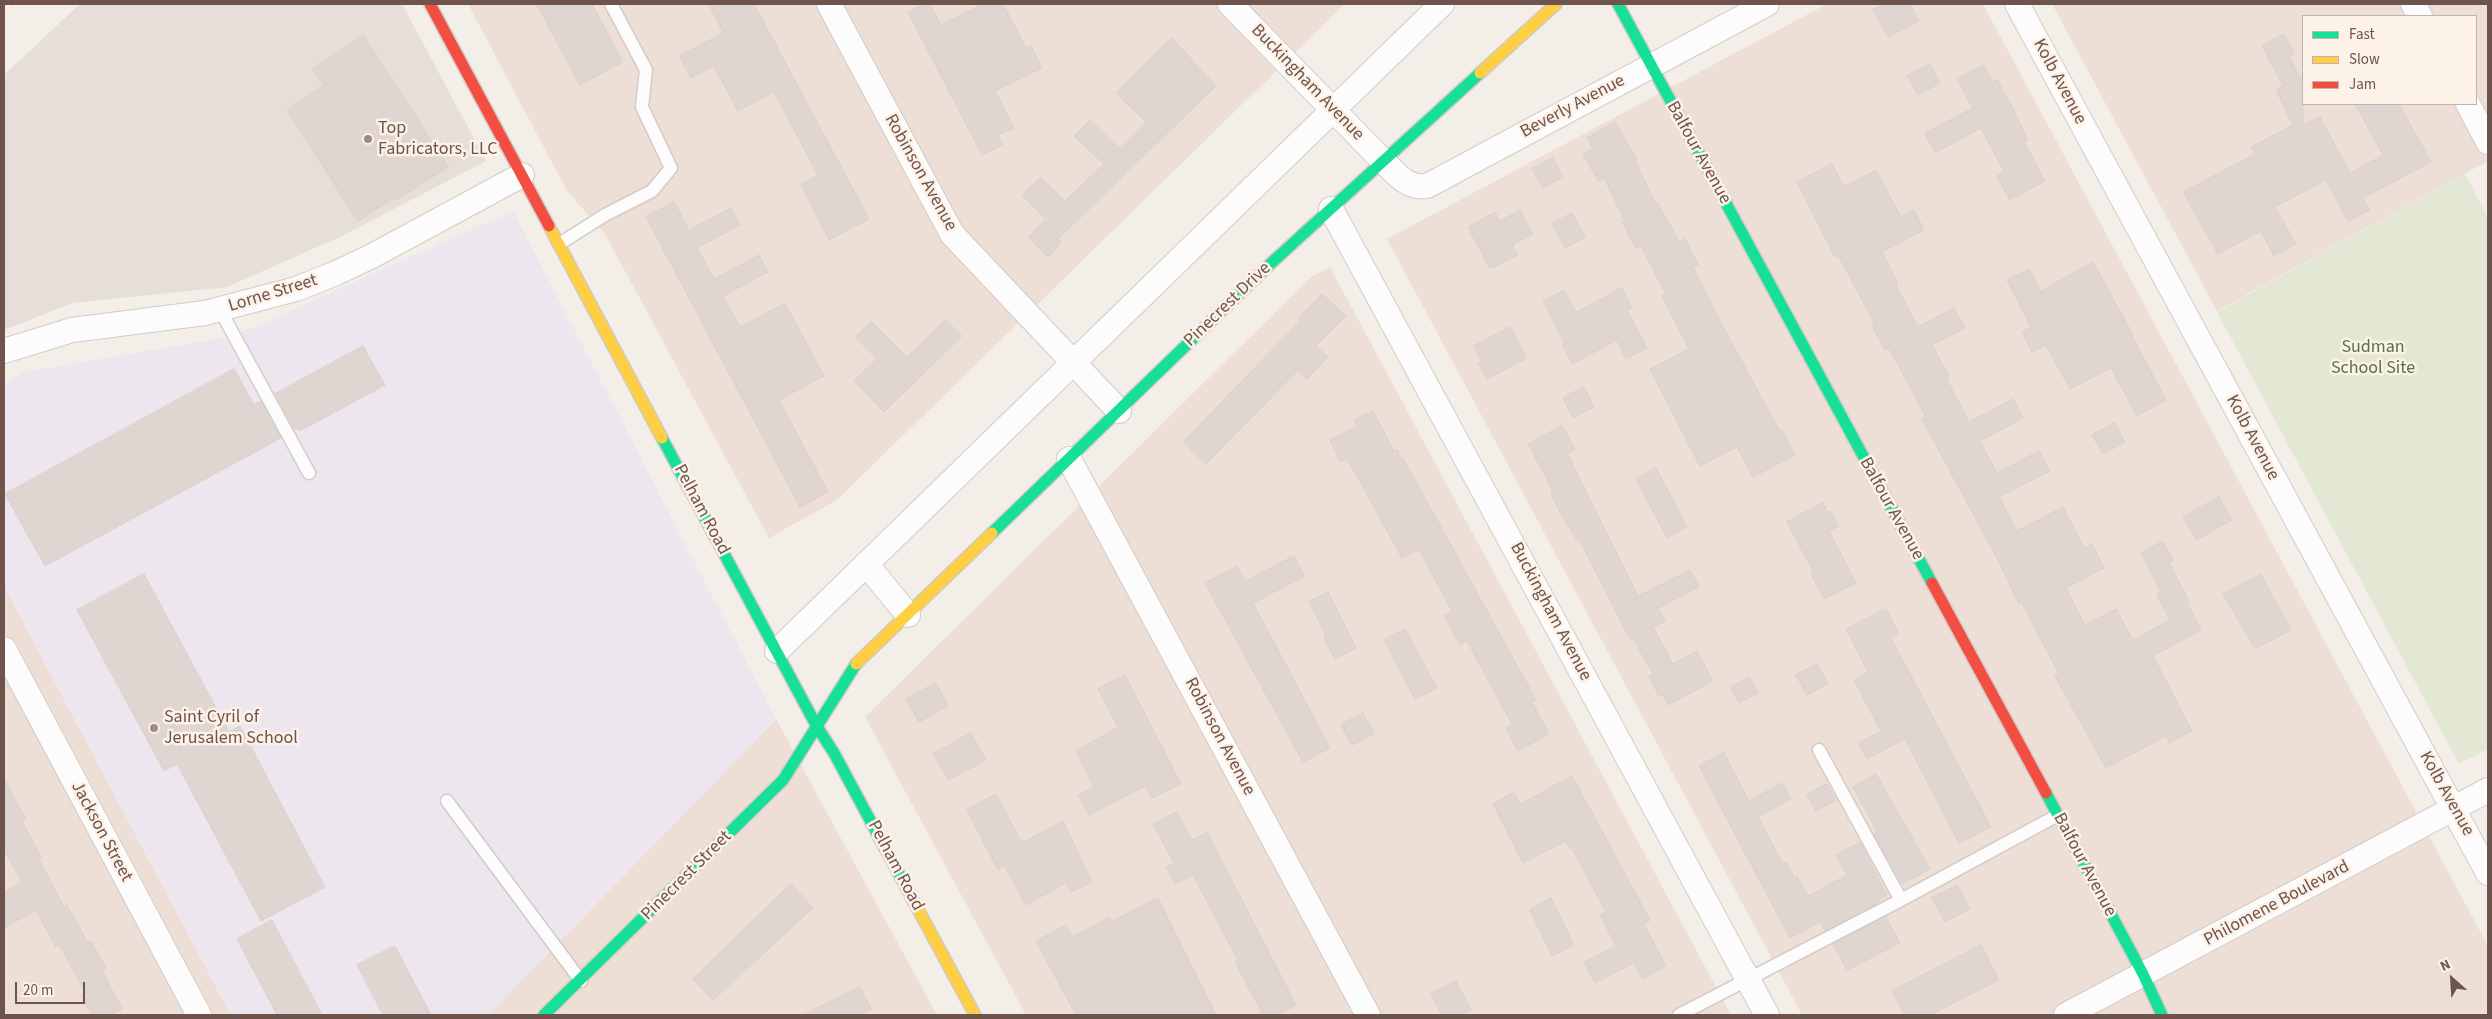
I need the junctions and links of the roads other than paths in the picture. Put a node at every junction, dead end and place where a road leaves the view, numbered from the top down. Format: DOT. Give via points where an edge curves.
graph roads {
  1 [pos="430,4"];
  2 [pos="611,4"];
  3 [pos="828,4"];
  4 [pos="1230,4"];
  5 [pos="1442,4"];
  6 [pos="1556,4"];
  7 [pos="1618,4"];
  8 [pos="1767,4"];
  9 [pos="2017,4"];
  10 [pos="1651,66"];
  11 [pos="2469,105"];
  12 [pos="1333,110"];
  13 [pos="2488,142"];
  14 [pos="1384,161"];
  15 [pos="522,174"];
  16 [pos="1331,209"];
  17 [pos="559,244"];
  18 [pos="220,310"];
  19 [pos="4,351"];
  20 [pos="1073,364"];
  21 [pos="1119,411"];
  22 [pos="1069,459"];
  23 [pos="308,473"];
  24 [pos="866,564"];
  25 [pos="908,615"];
  26 [pos="4,649"];
  27 [pos="777,651"];
  28 [pos="816,725"];
  29 [pos="1819,750"];
  30 [pos="2488,790"];
  31 [pos="447,801"];
  32 [pos="2453,810"];
  33 [pos="2058,815"];
  34 [pos="2488,873"];
  35 [pos="1902,900"];
  36 [pos="2143,974"];
  37 [pos="1749,979"];
  38 [pos="581,981"];
  39 [pos="199,1015"];
  40 [pos="544,1015"];
  41 [pos="975,1015"];
  42 [pos="1368,1015"];
  43 [pos="1679,1015"];
  44 [pos="1767,1015"];
  45 [pos="2066,1015"];
  46 [pos="2162,1015"];
  1 -- 15 [label="street, Pelham Road"];
  2 -- 17 [label="lane" via="646,70 642,107 670,168 652,191"];
  3 -- 20 [label="street, Robinson Avenue" via="952,234"];
  4 -- 12 [label="street, Buckingham Avenue"];
  5 -- 12 [label="street"];
  6 -- 14 [label="street, Pinecrest Drive"];
  7 -- 10 [label="street, Balfour Avenue"];
  8 -- 10 [label="street, Beverly Avenue"];
  9 -- 32 [label="street, Kolb Avenue"];
  10 -- 14 [label="street, Beverly Avenue" via="1427,186 1417,188 1407,184"];
  10 -- 33 [label="street, Balfour Avenue"];
  11 -- 13 [label="street"];
  12 -- 14 [label="street, Buckingham Avenue"];
  12 -- 20 [label="street"];
  14 -- 16 [label="street, Pinecrest Drive"];
  15 -- 17 [label="street, Pelham Road"];
  15 -- 18 [label="street, Lorne Street" via="334,274 296,289"];
  16 -- 21 [label="street, Pinecrest Drive"];
  16 -- 37 [label="street, Buckingham Avenue"];
  17 -- 27 [label="street, Pelham Road"];
  18 -- 19 [label="street, Lorne Street" via="72,330"];
  18 -- 23 [label="lane"];
  20 -- 21 [label="street, Robinson Avenue"];
  20 -- 24 [label="street"];
  21 -- 22 [label="street, Pinecrest Drive"];
  22 -- 25 [label="street, Pinecrest Drive"];
  22 -- 42 [label="street, Robinson Avenue"];
  24 -- 25 [label="street"];
  24 -- 27 [label="street"];
  25 -- 28 [label="street, Pinecrest Drive" via="853,667"];
  26 -- 39 [label="street, Jackson Street"];
  27 -- 28 [label="street, Pelham Road"];
  28 -- 38 [label="street, Pinecrest Street" via="783,780"];
  28 -- 41 [label="street, Pelham Road"];
  29 -- 35 [label="lane"];
  30 -- 32 [label="street, Philomene Boulevard"];
  31 -- 38 [label="lane"];
  32 -- 34 [label="street, Kolb Avenue"];
  32 -- 36 [label="street, Philomene Boulevard"];
  33 -- 35 [label="lane"];
  33 -- 36 [label="street, Balfour Avenue"];
  35 -- 37 [label="lane"];
  36 -- 45 [label="street, Philomene Boulevard"];
  36 -- 46 [label="street, Balfour Avenue"];
  37 -- 43 [label="lane"];
  37 -- 44 [label="street, Buckingham Avenue"];
  38 -- 40 [label="street, Pinecrest Street"];
}
